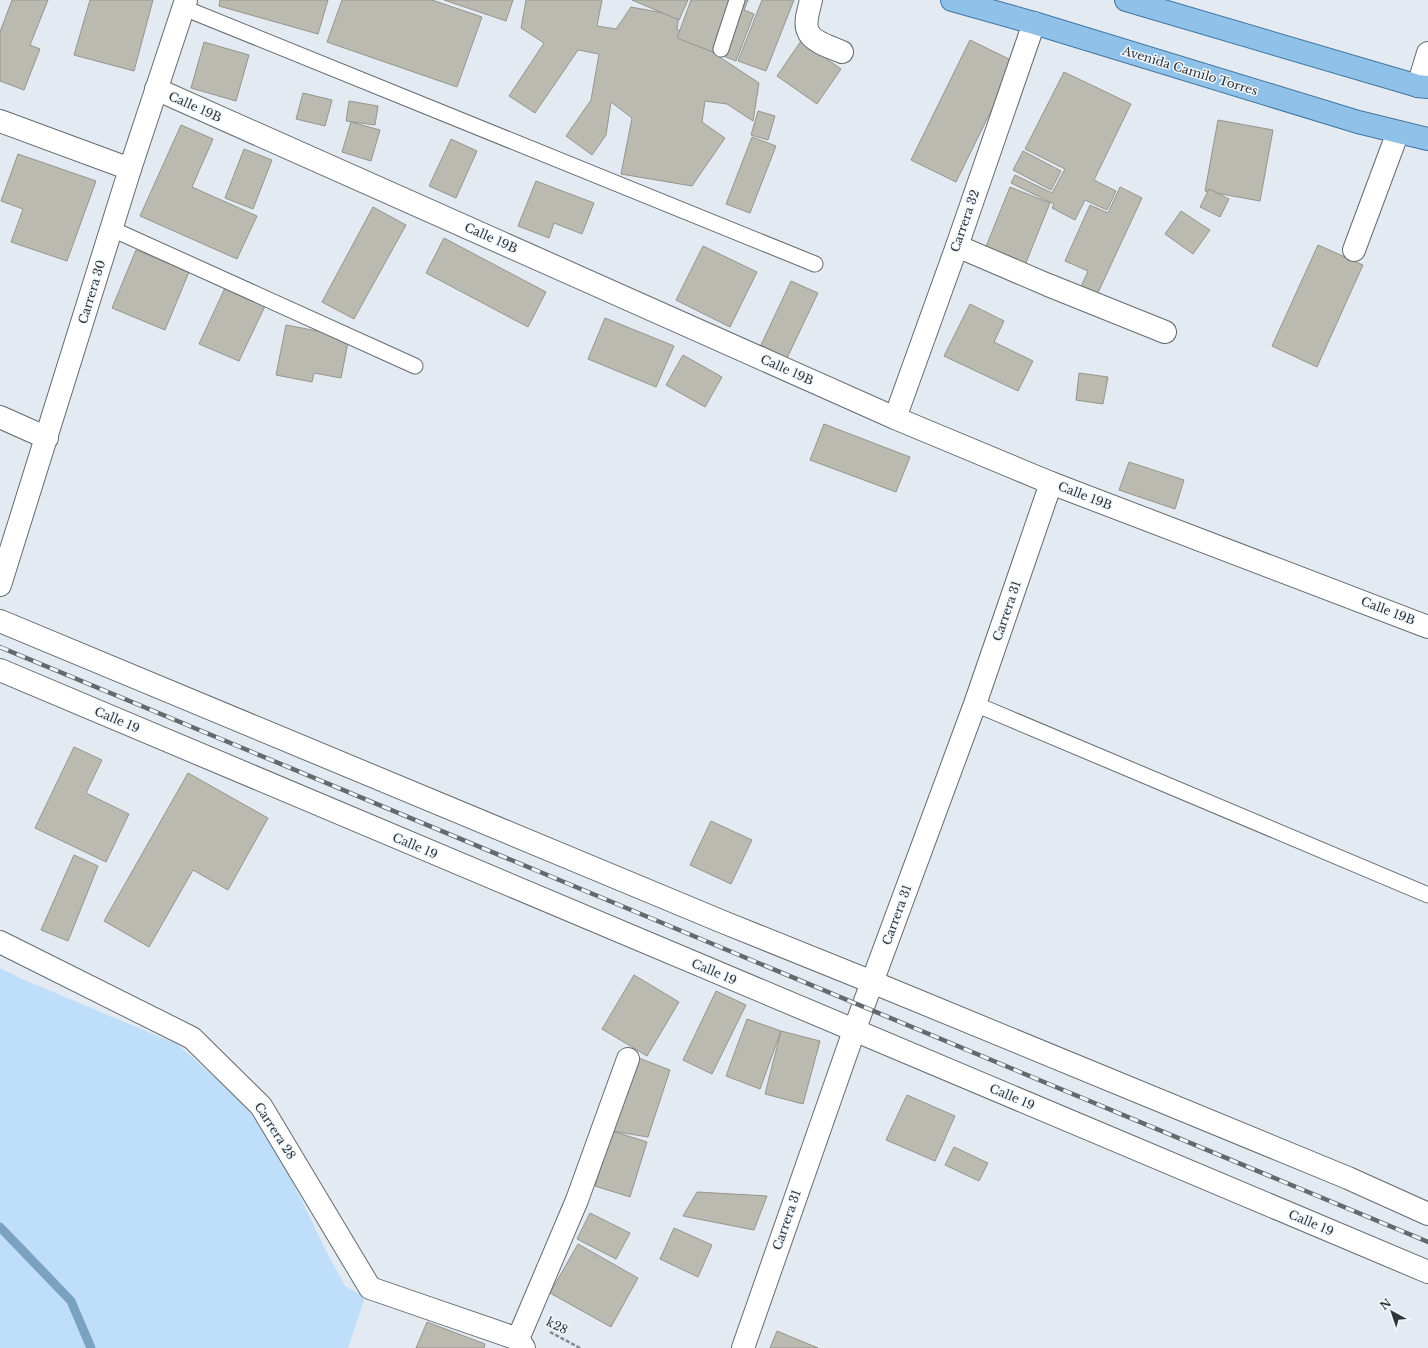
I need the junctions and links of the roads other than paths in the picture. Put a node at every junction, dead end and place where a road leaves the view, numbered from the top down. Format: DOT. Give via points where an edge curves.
graph roads {
  1 [pos="737,0"];
  2 [pos="811,0"];
  3 [pos="952,0"];
  4 [pos="1126,0"];
  5 [pos="185,4"];
  6 [pos="1034,23"];
  7 [pos="721,49"];
  8 [pos="842,52"];
  9 [pos="1428,53"];
  10 [pos="1423,86"];
  11 [pos="156,89"];
  12 [pos="0,120"];
  13 [pos="1398,132"];
  14 [pos="1428,139"];
  15 [pos="130,169"];
  16 [pos="112,229"];
  17 [pos="957,246"];
  18 [pos="1354,250"];
  19 [pos="815,264"];
  20 [pos="1165,332"];
  21 [pos="416,366"];
  22 [pos="0,417"];
  23 [pos="895,418"];
  24 [pos="47,438"];
  25 [pos="1051,482"];
  26 [pos="0,585"];
  27 [pos="0,620"];
  28 [pos="1428,627"];
  29 [pos="0,670"];
  30 [pos="975,704"];
  31 [pos="1428,895"];
  32 [pos="0,942"];
  33 [pos="872,982"];
  34 [pos="854,1031"];
  35 [pos="628,1059"];
  36 [pos="1428,1214"];
  37 [pos="1428,1272"];
  38 [pos="523,1336"];
  39 [pos="743,1348"];
  1 -- 7 [label="lane"];
  2 -- 8 [label="street" via="807,31 814,39"];
  3 -- 6 [label="main road, Avenida Camilo Torres"];
  4 -- 10 [label="main road"];
  5 -- 11 [label="street, Carrera 30"];
  5 -- 19 [label="lane"];
  6 -- 13 [label="main road, Avenida Camilo Torres"];
  6 -- 17 [label="street, Carrera 32"];
  9 -- 10 [label="street"];
  11 -- 15 [label="street, Carrera 30"];
  11 -- 23 [label="street, Calle 19B"];
  12 -- 15 [label="street"];
  13 -- 14 [label="main road, Avenida Camilo Torres"];
  13 -- 18 [label="street"];
  15 -- 16 [label="street, Carrera 30"];
  16 -- 21 [label="lane"];
  16 -- 24 [label="street, Carrera 30"];
  17 -- 20 [label="street"];
  17 -- 23 [label="street, Carrera 32"];
  22 -- 24 [label="street"];
  23 -- 25 [label="street, Calle 19B"];
  24 -- 26 [label="street, Carrera 30"];
  25 -- 28 [label="street, Calle 19B"];
  25 -- 30 [label="street, Carrera 31"];
  27 -- 33 [label="street"];
  29 -- 34 [label="street, Calle 19"];
  30 -- 31 [label="lane"];
  30 -- 33 [label="street, Carrera 31"];
  32 -- 38 [label="street, Carrera 28" via="192,1038 261,1106 370,1288"];
  33 -- 34 [label="street, Carrera 31"];
  33 -- 36 [label="street" via="1348,1178"];
  34 -- 37 [label="street, Calle 19"];
  34 -- 39 [label="street, Carrera 31"];
  35 -- 38 [label="street" via="578,1200"];
}
